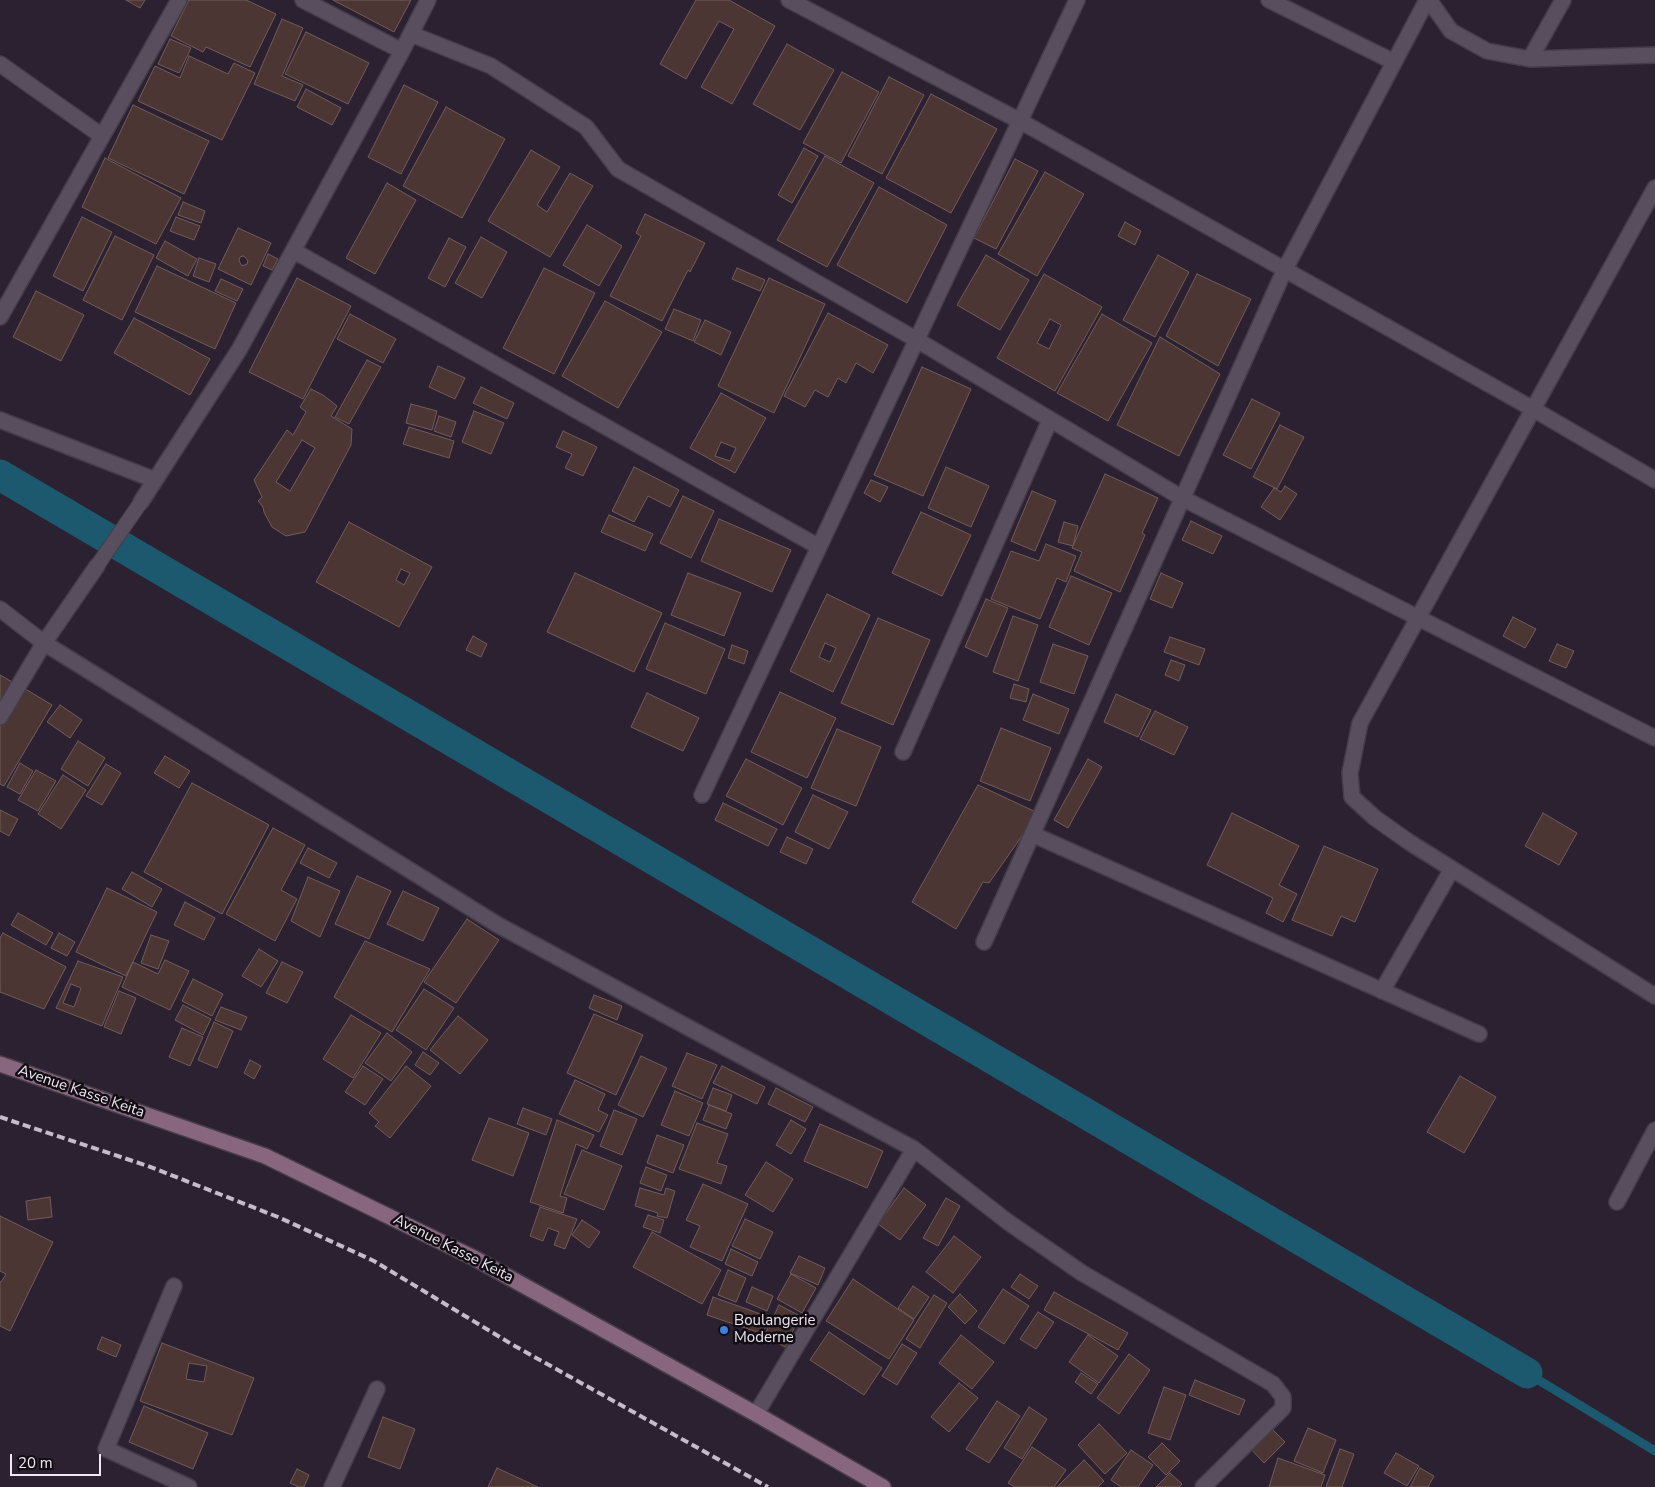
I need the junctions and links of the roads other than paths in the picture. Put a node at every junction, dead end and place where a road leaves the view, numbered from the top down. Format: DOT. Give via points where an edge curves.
graph roads {
  1 [pos="179,0"];
  2 [pos="303,0"];
  3 [pos="428,0"];
  4 [pos="789,0"];
  5 [pos="1077,0"];
  6 [pos="1269,0"];
  7 [pos="1428,0"];
  8 [pos="1563,0"];
  9 [pos="410,34"];
  10 [pos="402,51"];
  11 [pos="1655,56"];
  12 [pos="1530,59"];
  13 [pos="1394,62"];
  14 [pos="0,64"];
  15 [pos="1020,121"];
  16 [pos="102,136"];
  17 [pos="1654,194"];
  18 [pos="294,251"];
  19 [pos="1285,269"];
  20 [pos="0,317"];
  21 [pos="917,340"];
  22 [pos="1533,409"];
  23 [pos="0,420"];
  24 [pos="1050,420"];
  25 [pos="155,480"];
  26 [pos="1655,480"];
  27 [pos="1182,498"];
  28 [pos="142,502"];
  29 [pos="820,547"];
  30 [pos="97,566"];
  31 [pos="0,609"];
  32 [pos="1418,618"];
  33 [pos="44,643"];
  34 [pos="0,716"];
  35 [pos="1655,738"];
  36 [pos="903,752"];
  37 [pos="702,795"];
  38 [pos="1032,834"];
  39 [pos="1452,869"];
  40 [pos="984,942"];
  41 [pos="1382,991"];
  42 [pos="1655,996"];
  43 [pos="1479,1034"];
  44 [pos="0,1064"];
  45 [pos="1655,1130"];
  46 [pos="914,1150"];
  47 [pos="1617,1202"];
  48 [pos="174,1286"];
  49 [pos="377,1389"];
  50 [pos="756,1414"];
  51 [pos="189,1487"];
  52 [pos="332,1487"];
  53 [pos="883,1487"];
  54 [pos="1203,1487"];
  1 -- 16 [label="street"];
  2 -- 10 [label="street"];
  3 -- 9 [label="street"];
  4 -- 15 [label="street"];
  5 -- 15 [label="street"];
  6 -- 13 [label="street"];
  7 -- 12 [label="street" via="1451,31 1487,51"];
  7 -- 13 [label="street"];
  8 -- 12 [label="street"];
  9 -- 10 [label="street"];
  9 -- 21 [label="street" via="491,66 586,127 618,169"];
  10 -- 18 [label="street"];
  11 -- 12 [label="street"];
  13 -- 19 [label="street"];
  14 -- 16 [label="street"];
  15 -- 19 [label="street"];
  15 -- 21 [label="street"];
  16 -- 20 [label="street"];
  17 -- 22 [label="street"];
  18 -- 25 [label="street" via="239,350"];
  18 -- 29 [label="street"];
  19 -- 22 [label="street"];
  19 -- 27 [label="street"];
  21 -- 24 [label="street"];
  21 -- 29 [label="street"];
  22 -- 26 [label="street"];
  22 -- 32 [label="street"];
  23 -- 25 [label="street"];
  24 -- 27 [label="street"];
  24 -- 36 [label="street"];
  25 -- 28 [label="street"];
  27 -- 32 [label="street"];
  27 -- 38 [label="street"];
  28 -- 30 [label="lane"];
  29 -- 37 [label="street"];
  30 -- 33 [label="street"];
  31 -- 33 [label="street"];
  32 -- 35 [label="street"];
  32 -- 39 [label="street" via="1360,723 1350,773 1352,797 1375,818"];
  33 -- 34 [label="street"];
  33 -- 46 [label="street" via="498,925"];
  38 -- 40 [label="street"];
  38 -- 41 [label="street"];
  39 -- 41 [label="street"];
  39 -- 42 [label="street"];
  41 -- 43 [label="street"];
  44 -- 50 [label="main road, Avenue Kasse Keita" via="265,1156 474,1258"];
  45 -- 47 [label="street"];
  46 -- 50 [label="street"];
  46 -- 54 [label="street" via="1082,1274 1274,1384 1283,1397 1283,1408"];
  48 -- 51 [label="street" via="106,1448"];
  49 -- 52 [label="street"];
  50 -- 53 [label="main road, Avenue Kasse Keita"];
}
